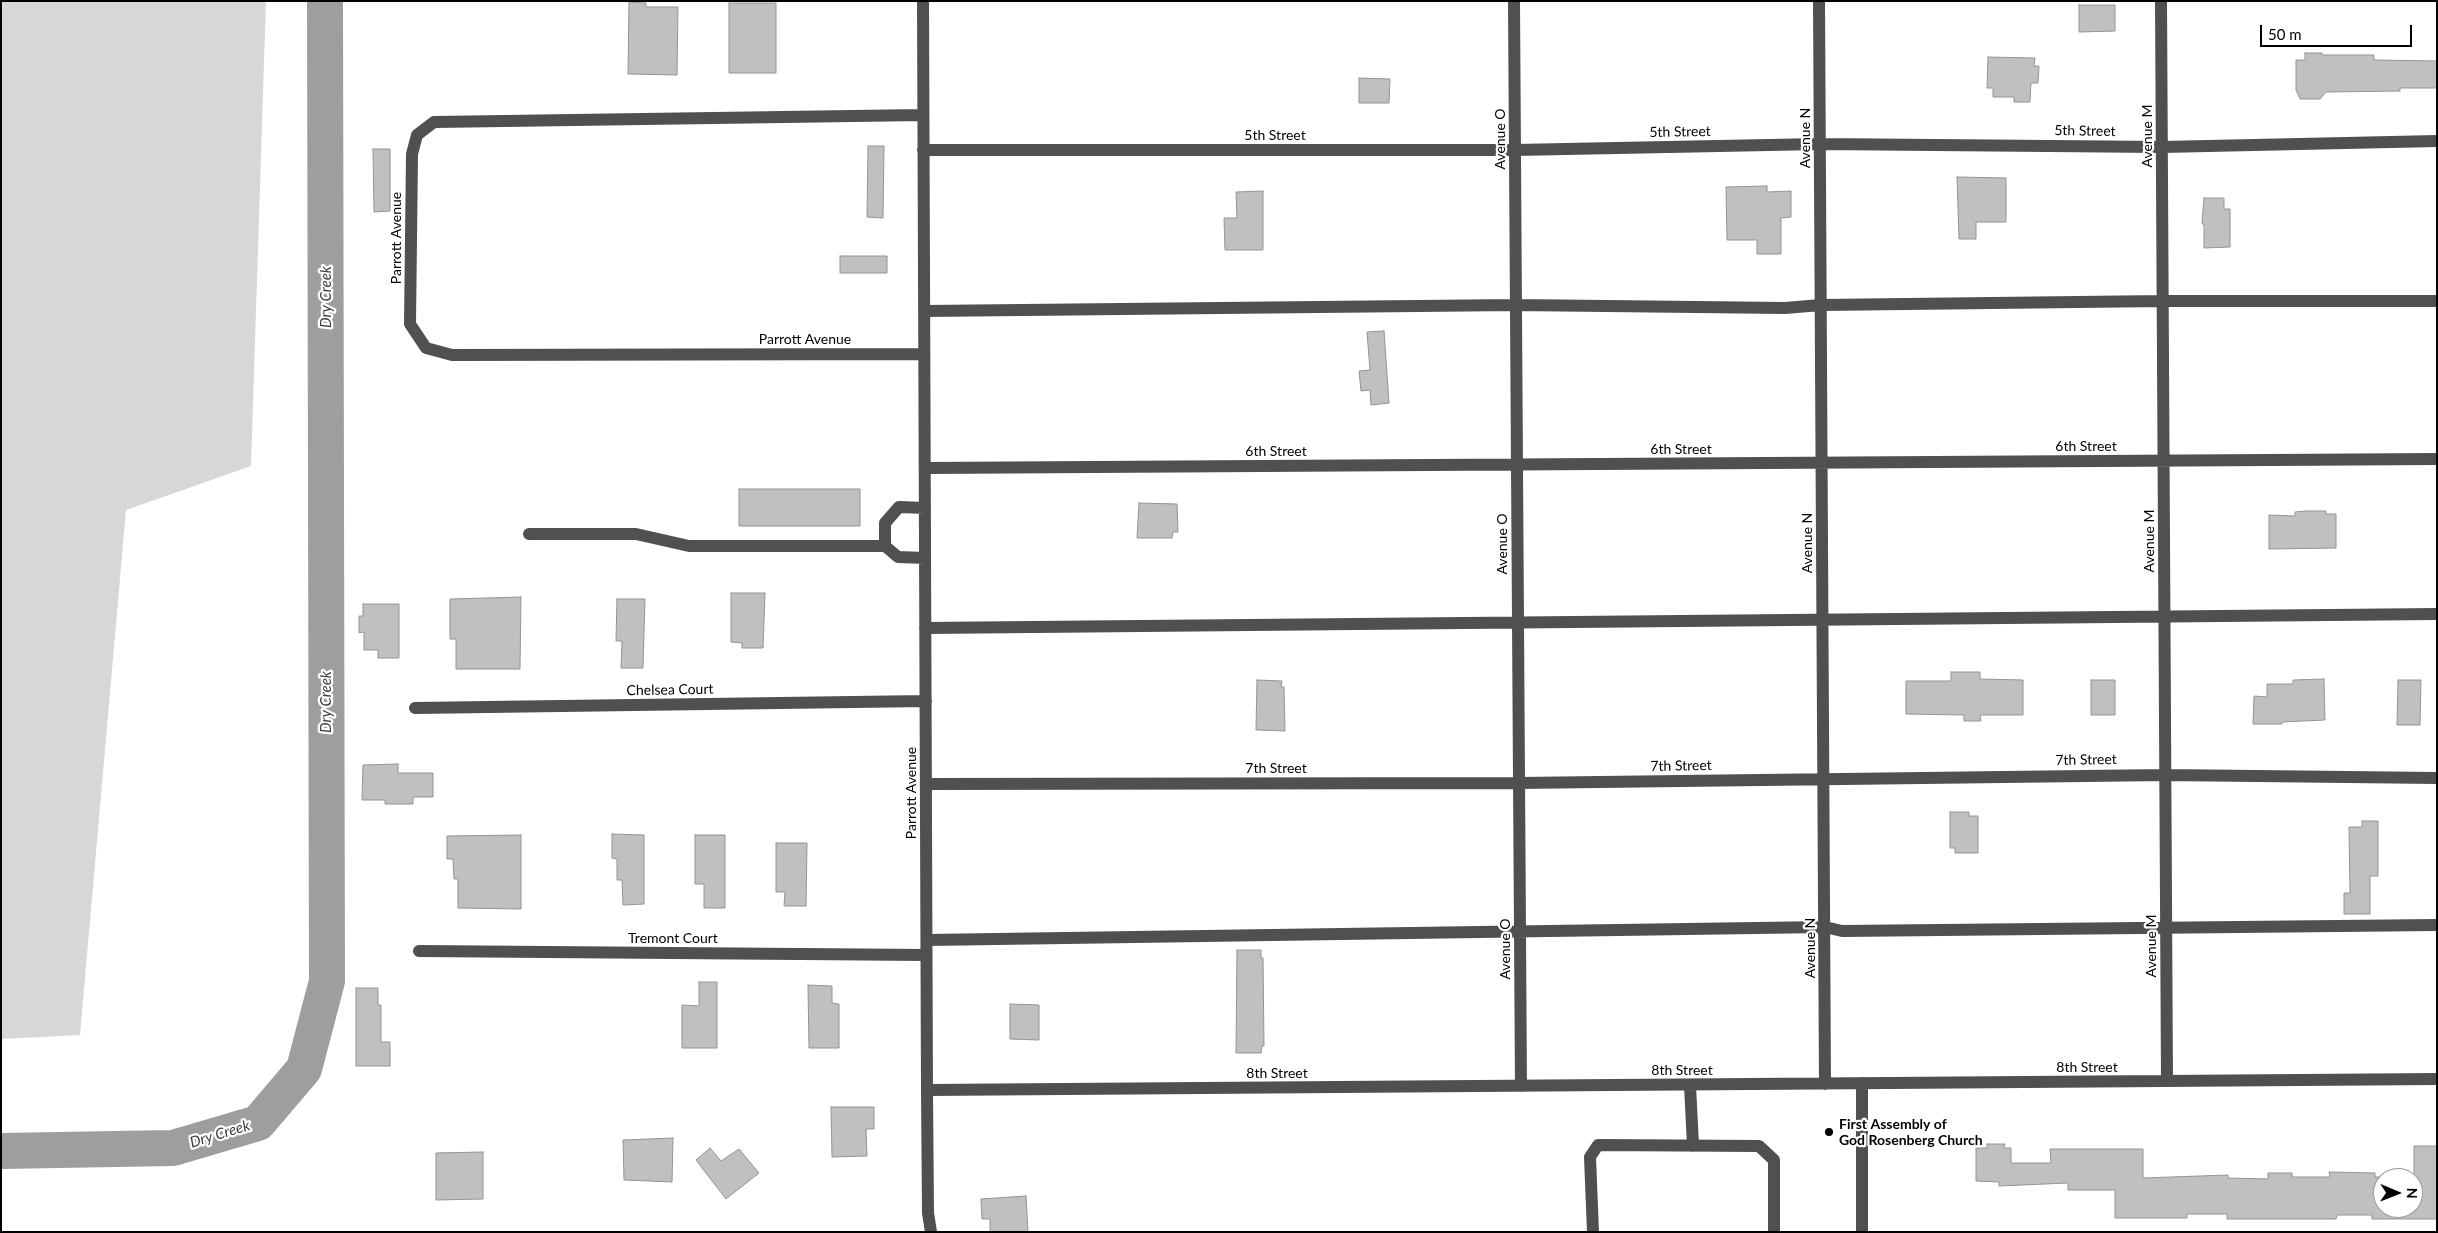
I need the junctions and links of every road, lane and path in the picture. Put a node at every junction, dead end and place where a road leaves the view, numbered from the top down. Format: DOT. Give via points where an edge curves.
graph roads {
  1 [pos="922,1"];
  2 [pos="1514,1"];
  3 [pos="1819,1"];
  4 [pos="2161,1"];
  5 [pos="923,115"];
  6 [pos="2437,141"];
  7 [pos="1820,144"];
  8 [pos="2162,147"];
  9 [pos="923,150"];
  10 [pos="1515,150"];
  11 [pos="2163,301"];
  12 [pos="2437,301"];
  13 [pos="1516,305"];
  14 [pos="1821,305"];
  15 [pos="924,312"];
  16 [pos="924,354"];
  17 [pos="2437,459"];
  18 [pos="2164,461"];
  19 [pos="1822,463"];
  20 [pos="1517,465"];
  21 [pos="925,468"];
  22 [pos="925,508"];
  23 [pos="529,534"];
  24 [pos="885,546"];
  25 [pos="925,558"];
  26 [pos="2437,614"];
  27 [pos="2164,615"];
  28 [pos="1823,620"];
  29 [pos="1518,622"];
  30 [pos="925,628"];
  31 [pos="926,701"];
  32 [pos="415,708"];
  33 [pos="2165,775"];
  34 [pos="2437,778"];
  35 [pos="1824,779"];
  36 [pos="1519,783"];
  37 [pos="926,784"];
  38 [pos="2437,925"];
  39 [pos="1825,927"];
  40 [pos="2166,930"];
  41 [pos="1520,932"];
  42 [pos="927,940"];
  43 [pos="418,951"];
  44 [pos="926,955"];
  45 [pos="2437,1079"];
  46 [pos="2167,1081"];
  47 [pos="1825,1084"];
  48 [pos="1862,1084"];
  49 [pos="1690,1085"];
  50 [pos="1521,1086"];
  51 [pos="927,1090"];
  52 [pos="1692,1146"];
  53 [pos="931,1232"];
  54 [pos="1593,1232"];
  55 [pos="1774,1232"];
  56 [pos="1862,1232"];
  1 -- 5 [label="street, Parrott Avenue"];
  2 -- 10 [label="street, Avenue O"];
  3 -- 7 [label="street, Avenue N"];
  4 -- 8 [label="street, Avenue M"];
  5 -- 9 [label="street, Parrott Avenue"];
  5 -- 16 [label="street, Parrott Avenue" via="434,122 417,135 412,154 410,324 426,348 452,355"];
  6 -- 8 [label="street, 5th Street"];
  7 -- 8 [label="street, 5th Street"];
  7 -- 10 [label="street, 5th Street"];
  7 -- 14 [label="street, Avenue N"];
  8 -- 11 [label="street, Avenue M"];
  9 -- 10 [label="street, 5th Street"];
  9 -- 15 [label="street, Parrott Avenue"];
  10 -- 13 [label="street, Avenue O"];
  11 -- 12 [label="street"];
  11 -- 14 [label="street"];
  11 -- 18 [label="street, Avenue M"];
  13 -- 14 [label="street" via="1785,308"];
  13 -- 15 [label="street"];
  13 -- 20 [label="street, Avenue O"];
  14 -- 19 [label="street, Avenue N"];
  15 -- 16 [label="street, Parrott Avenue"];
  16 -- 21 [label="street, Parrott Avenue"];
  17 -- 18 [label="street, 6th Street"];
  18 -- 19 [label="street, 6th Street"];
  18 -- 27 [label="street, Avenue M"];
  19 -- 20 [label="street, 6th Street"];
  19 -- 28 [label="street, Avenue N"];
  20 -- 21 [label="street, 6th Street"];
  20 -- 29 [label="street, Avenue O"];
  21 -- 22 [label="street, Parrott Avenue"];
  22 -- 24 [label="street" via="900,507 885,523"];
  22 -- 25 [label="street, Parrott Avenue"];
  23 -- 24 [label="street" via="636,534 689,546"];
  24 -- 25 [label="street" via="898,557"];
  25 -- 30 [label="street, Parrott Avenue"];
  26 -- 27 [label="street"];
  27 -- 28 [label="street"];
  27 -- 33 [label="street, Avenue M"];
  28 -- 29 [label="street"];
  28 -- 35 [label="street, Avenue N"];
  29 -- 30 [label="street"];
  29 -- 36 [label="street, Avenue O"];
  30 -- 31 [label="street, Parrott Avenue"];
  31 -- 32 [label="street, Chelsea Court"];
  31 -- 37 [label="street, Parrott Avenue"];
  33 -- 34 [label="street, 7th Street"];
  33 -- 35 [label="street, 7th Street"];
  33 -- 40 [label="street, Avenue M"];
  35 -- 36 [label="street, 7th Street"];
  35 -- 39 [label="street, Avenue N"];
  36 -- 37 [label="street, 7th Street"];
  36 -- 41 [label="street, Avenue O"];
  37 -- 42 [label="street, Parrott Avenue"];
  38 -- 40 [label="street"];
  39 -- 40 [label="street" via="1842,932"];
  39 -- 41 [label="street"];
  39 -- 47 [label="street, Avenue N"];
  40 -- 46 [label="street, Avenue M"];
  41 -- 42 [label="street"];
  41 -- 50 [label="street, Avenue O"];
  42 -- 44 [label="street, Parrott Avenue"];
  43 -- 44 [label="street, Tremont Court"];
  44 -- 51 [label="street, Parrott Avenue"];
  45 -- 46 [label="street, 8th Street"];
  46 -- 48 [label="street, 8th Street"];
  47 -- 48 [label="street, 8th Street"];
  47 -- 49 [label="street, 8th Street"];
  48 -- 56 [label="street"];
  49 -- 50 [label="street, 8th Street"];
  49 -- 52 [label="street"];
  50 -- 51 [label="street, 8th Street"];
  51 -- 53 [label="street, Parrott Avenue"];
  52 -- 54 [label="street" via="1598,1145 1590,1157"];
  52 -- 55 [label="street" via="1759,1146 1774,1160"];
}
